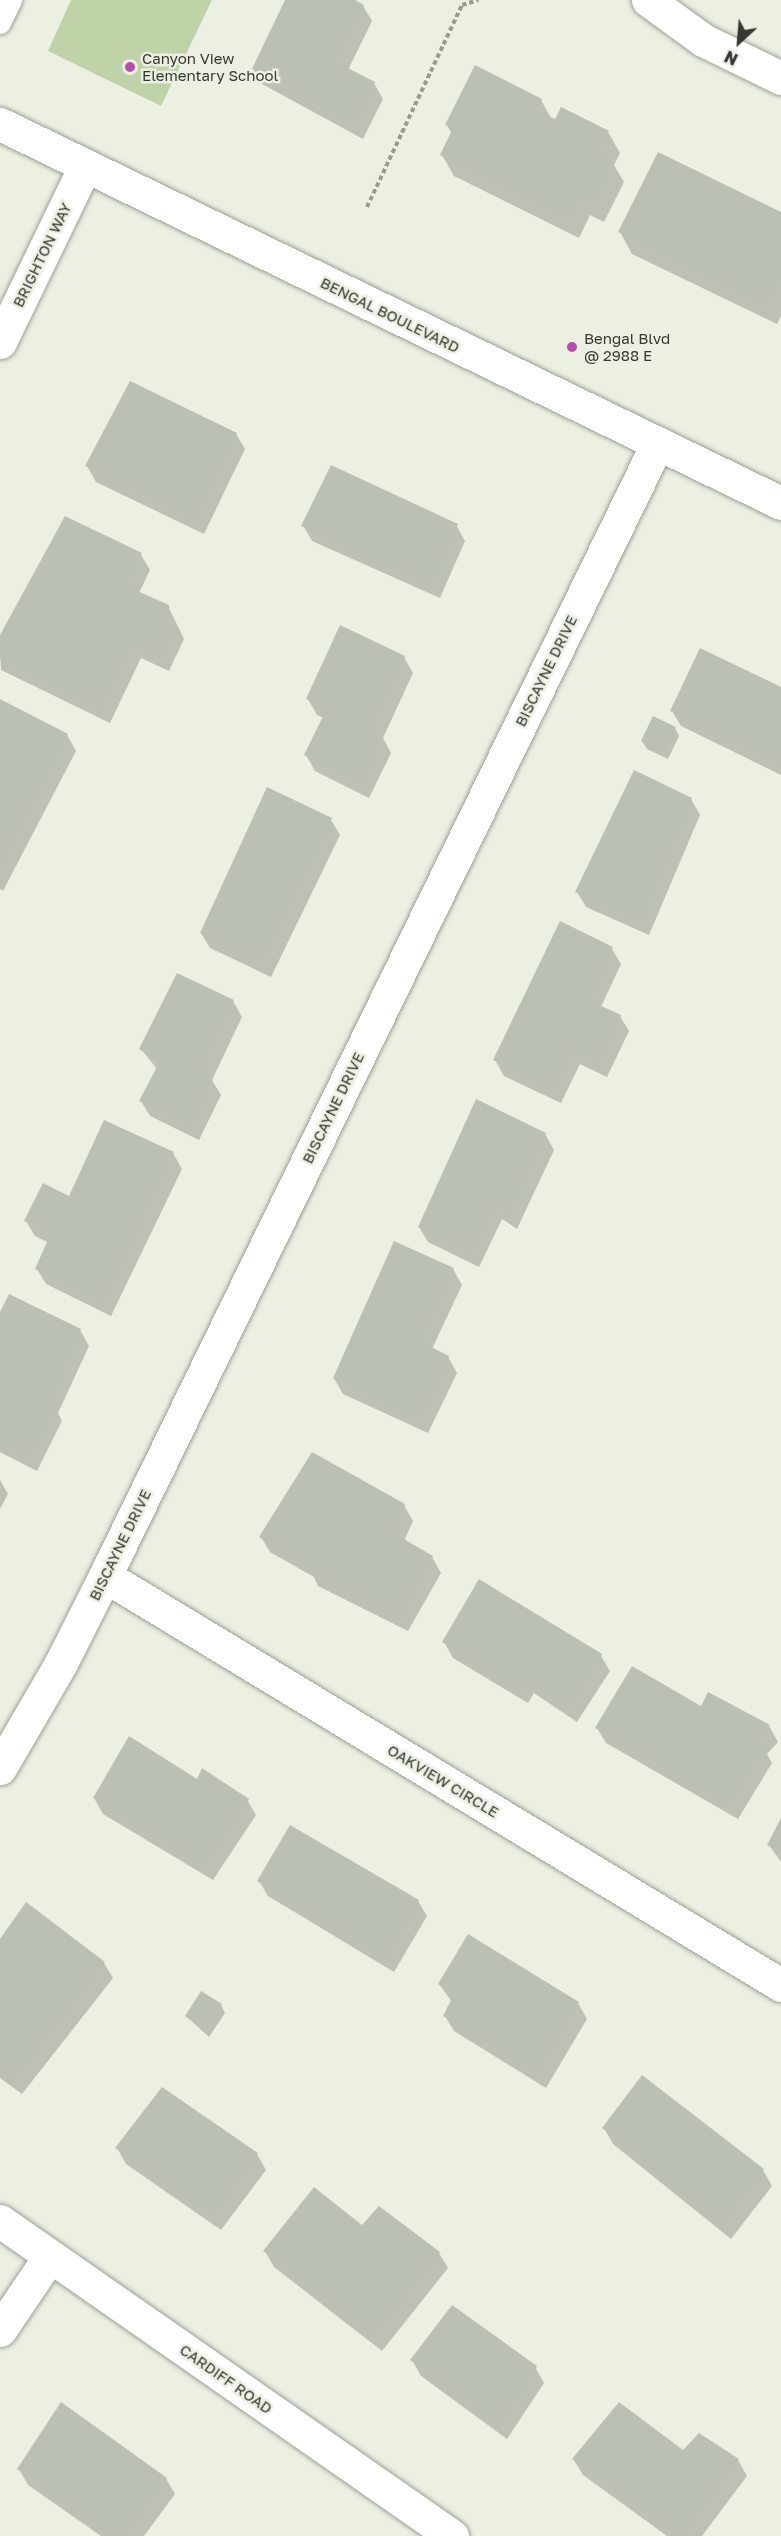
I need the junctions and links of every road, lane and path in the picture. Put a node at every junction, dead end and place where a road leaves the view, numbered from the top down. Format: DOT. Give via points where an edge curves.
graph roads {
  1 [pos="11,0"];
  2 [pos="478,0"];
  3 [pos="648,0"];
  4 [pos="0,23"];
  5 [pos="781,78"];
  6 [pos="0,124"];
  7 [pos="84,168"];
  8 [pos="368,207"];
  9 [pos="0,342"];
  10 [pos="657,444"];
  11 [pos="781,503"];
  12 [pos="105,1576"];
  13 [pos="0,1768"];
  14 [pos="781,1985"];
  15 [pos="0,2221"];
  16 [pos="50,2256"];
  17 [pos="0,2330"];
  18 [pos="452,2536"];
  1 -- 4 [label="lane"];
  2 -- 8 [label="path" via="462,5"];
  3 -- 5 [label="street" via="703,40"];
  6 -- 7 [label="street, BENGAL BOULEVARD"];
  7 -- 9 [label="street, BRIGHTON WAY"];
  7 -- 10 [label="street, BENGAL BOULEVARD"];
  10 -- 11 [label="street, BENGAL BOULEVARD"];
  10 -- 12 [label="street, BISCAYNE DRIVE"];
  12 -- 13 [label="street, BISCAYNE DRIVE" via="61,1663"];
  12 -- 14 [label="street, OAKVIEW CIRCLE"];
  15 -- 16 [label="street, CARDIFF ROAD"];
  16 -- 17 [label="street"];
  16 -- 18 [label="street, CARDIFF ROAD"];
}
